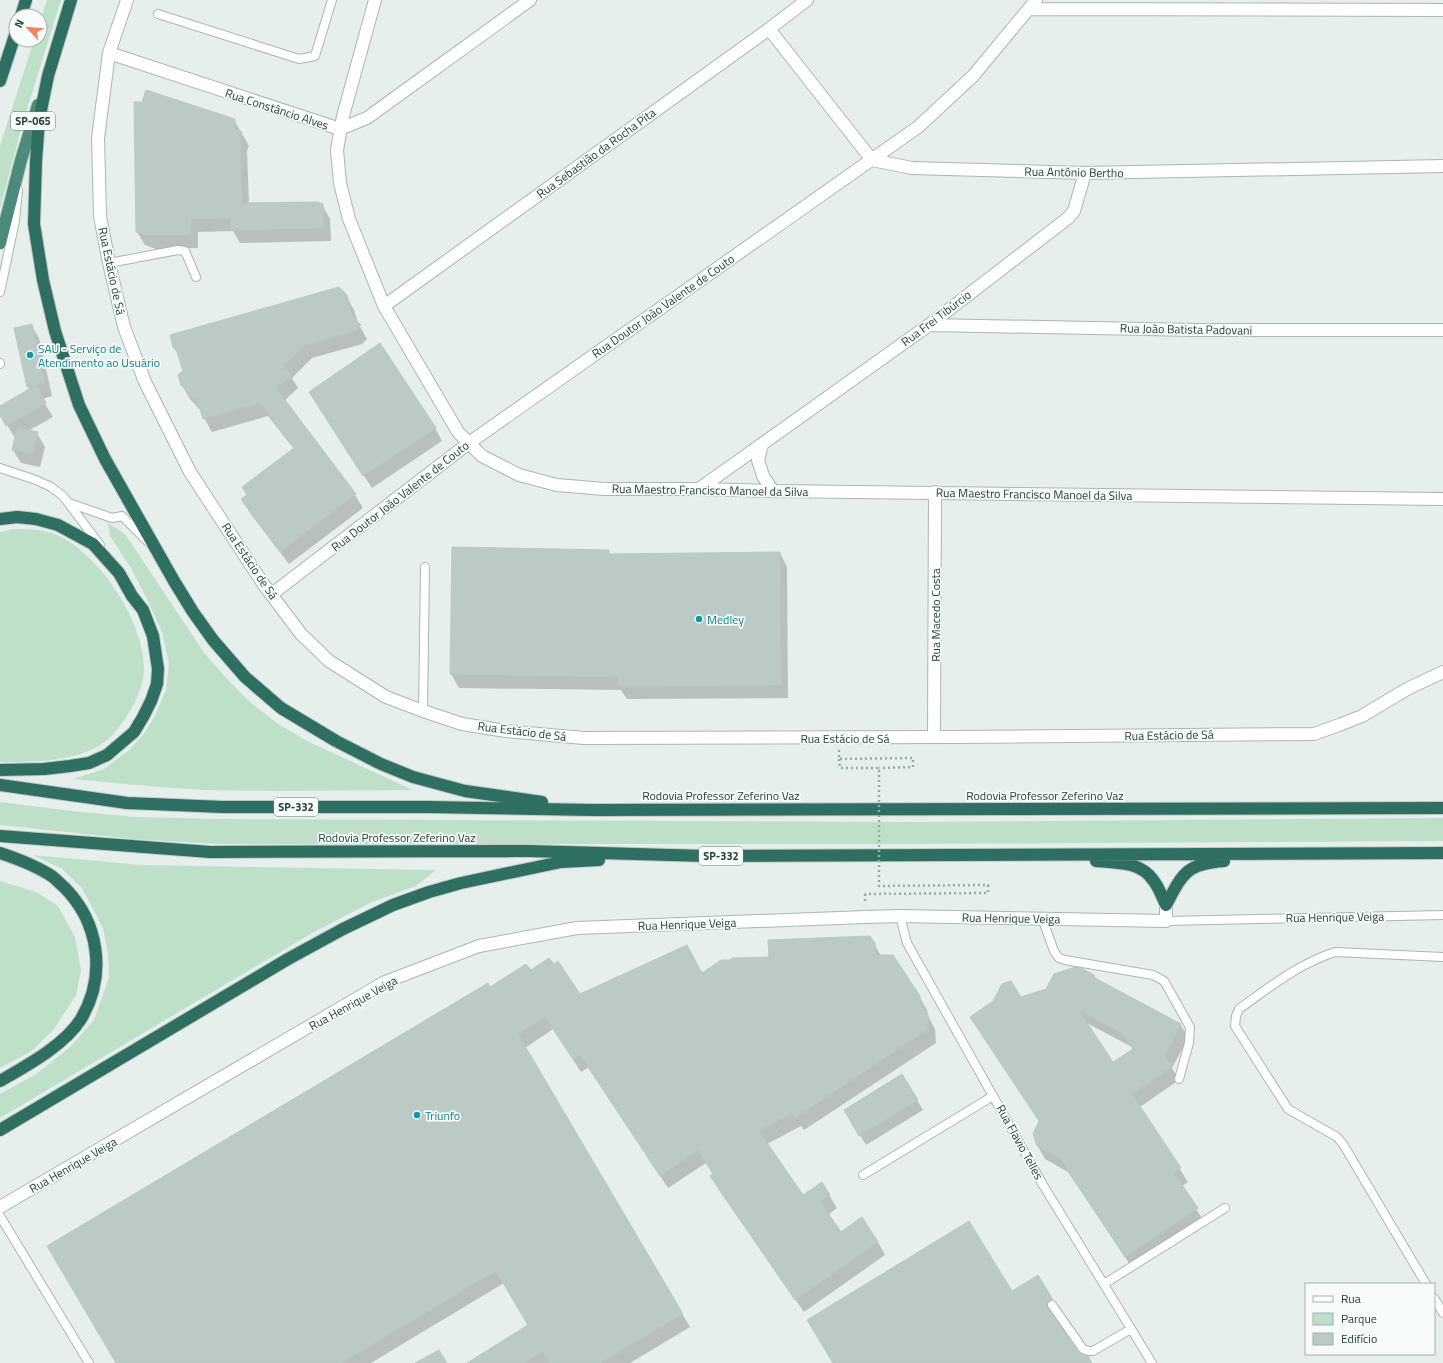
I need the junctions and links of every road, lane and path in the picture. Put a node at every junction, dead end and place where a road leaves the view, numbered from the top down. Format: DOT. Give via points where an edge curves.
graph roads {
  1 [pos="71,0"];
  2 [pos="127,0"];
  3 [pos="332,0"];
  4 [pos="376,0"];
  5 [pos="530,0"];
  6 [pos="807,0"];
  7 [pos="1033,4"];
  8 [pos="1443,10"];
  9 [pos="158,14"];
  10 [pos="769,29"];
  11 [pos="11,48"];
  12 [pos="109,53"];
  13 [pos="0,81"];
  14 [pos="340,130"];
  15 [pos="21,160"];
  16 [pos="872,160"];
  17 [pos="1443,166"];
  18 [pos="1085,173"];
  19 [pos="0,243"];
  20 [pos="109,263"];
  21 [pos="196,277"];
  22 [pos="0,292"];
  23 [pos="384,306"];
  24 [pos="929,325"];
  25 [pos="1443,330"];
  26 [pos="469,443"];
  27 [pos="762,444"];
  28 [pos="0,468"];
  29 [pos="699,489"];
  30 [pos="773,491"];
  31 [pos="935,492"];
  32 [pos="1443,499"];
  33 [pos="69,503"];
  34 [pos="0,520"];
  35 [pos="160,554"];
  36 [pos="425,567"];
  37 [pos="119,572"];
  38 [pos="272,594"];
  39 [pos="1443,672"];
  40 [pos="423,711"];
  41 [pos="934,737"];
  42 [pos="879,768"];
  43 [pos="0,770"];
  44 [pos="0,785"];
  45 [pos="1443,808"];
  46 [pos="593,810"];
  47 [pos="0,836"];
  48 [pos="0,853"];
  49 [pos="1321,853"];
  50 [pos="1443,853"];
  51 [pos="1024,854"];
  52 [pos="706,856"];
  53 [pos="865,894"];
  54 [pos="1166,905"];
  55 [pos="1443,915"];
  56 [pos="900,916"];
  57 [pos="1042,918"];
  58 [pos="1166,921"];
  59 [pos="1443,957"];
  60 [pos="1179,1079"];
  61 [pos="0,1082"];
  62 [pos="993,1096"];
  63 [pos="0,1130"];
  64 [pos="863,1175"];
  65 [pos="0,1208"];
  66 [pos="1225,1208"];
  67 [pos="0,1216"];
  68 [pos="1425,1283"];
  69 [pos="1104,1284"];
  70 [pos="1435,1300"];
  71 [pos="1052,1305"];
  72 [pos="1443,1313"];
  73 [pos="1131,1329"];
  74 [pos="89,1363"];
  75 [pos="1152,1363"];
  1 -- 15 [label="highway, SP-065"];
  1 -- 35 [label="highway" via="48,76 39,120 34,224 39,257 55,331 79,405 105,459"];
  2 -- 12 [label="street, Rua Estácio de Sá"];
  3 -- 9 [label="lane" via="315,56 299,59"];
  4 -- 14 [label="street, Rua Maestro Francisco Manoel da Silva"];
  5 -- 14 [label="street, Rua Constâncio Alves" via="368,118"];
  6 -- 10 [label="street, Rua Sebastião da Rocha Pita"];
  7 -- 8 [label="street"];
  7 -- 16 [label="street, Rua Doutor João Valente de Couto" via="973,76 918,127"];
  10 -- 16 [label="street"];
  10 -- 23 [label="street, Rua Sebastião da Rocha Pita"];
  11 -- 13 [label="highway"];
  12 -- 14 [label="street, Rua Constâncio Alves"];
  12 -- 20 [label="street, Rua Estácio de Sá" via="98,138 100,216"];
  14 -- 23 [label="street, Rua Maestro Francisco Manoel da Silva" via="337,150 340,183 348,219"];
  15 -- 19 [label="highway, SP-065"];
  15 -- 22 [label="lane" via="15,221"];
  16 -- 18 [label="street, Rua Antônio Bertho" via="912,168"];
  16 -- 26 [label="street, Rua Doutor João Valente de Couto"];
  17 -- 18 [label="street, Rua Antônio Bertho"];
  18 -- 24 [label="street, Rua Frei Tibúrcio" via="1071,215"];
  20 -- 21 [label="lane" via="178,250 185,251"];
  20 -- 38 [label="street, Rua Estácio de Sá" via="124,328 145,382 190,472"];
  23 -- 26 [label="street, Rua Maestro Francisco Manoel da Silva" via="458,432"];
  24 -- 25 [label="street, Rua João Batista Padovani" via="1197,330"];
  24 -- 27 [label="street, Rua Frei Tibúrcio"];
  26 -- 29 [label="street, Rua Maestro Francisco Manoel da Silva" via="482,456 519,475 557,485 604,489"];
  26 -- 38 [label="street, Rua Doutor João Valente de Couto"];
  27 -- 29 [label="street, Rua Frei Tibúrcio"];
  27 -- 30 [label="street" via="758,460"];
  28 -- 33 [label="lane" via="51,487"];
  29 -- 30 [label="street, Rua Maestro Francisco Manoel da Silva"];
  30 -- 31 [label="street, Rua Maestro Francisco Manoel da Silva"];
  31 -- 32 [label="street, Rua Maestro Francisco Manoel da Silva"];
  31 -- 41 [label="street, Rua Macedo Costa"];
  33 -- 35 [label="lane" via="112,518 122,516"];
  33 -- 37 [label="lane"];
  34 -- 37 [label="highway" via="17,517 58,525 93,544"];
  35 -- 46 [label="highway" via="205,629 245,676 281,708 336,741 387,767 465,791"];
  36 -- 40 [label="lane"];
  37 -- 43 [label="highway" via="143,610 153,636 158,669 157,684 151,701 134,732 107,755 89,763 44,769"];
  38 -- 40 [label="street, Rua Estácio de Sá" via="302,634 329,662 386,697"];
  39 -- 41 [label="street, Rua Estácio de Sá" via="1406,689 1362,716 1314,734"];
  40 -- 41 [label="street, Rua Estácio de Sá" via="462,724 584,738"];
  42 -- 42 [label="path, bridge" via="840,768 840,759 913,758 913,767"];
  42 -- 53 [label="path, bridge" via="879,886 988,885 988,892"];
  44 -- 46 [label="highway, Rodovia Professor Zeferino Vaz / SP-332" via="127,803 214,807"];
  45 -- 46 [label="highway, Rodovia Professor Zeferino Vaz / SP-332"];
  47 -- 52 [label="highway, Rodovia Professor Zeferino Vaz / SP-332" via="210,852 529,851"];
  48 -- 61 [label="highway" via="53,877 74,898 88,922 95,946 97,966 89,1001 81,1019 62,1040 35,1061"];
  49 -- 50 [label="highway, Rodovia Professor Zeferino Vaz / SP-332"];
  49 -- 51 [label="highway, Rodovia Professor Zeferino Vaz / SP-332"];
  49 -- 54 [label="highway" via="1209,862 1196,866 1186,872 1178,882"];
  51 -- 52 [label="highway, Rodovia Professor Zeferino Vaz / SP-332"];
  51 -- 54 [label="highway" via="1130,864 1148,874"];
  52 -- 63 [label="highway" via="561,862 461,883 393,905 288,959"];
  54 -- 58 [label="street"];
  55 -- 58 [label="lane, Rua Henrique Veiga"];
  56 -- 57 [label="street, Rua Henrique Veiga"];
  56 -- 62 [label="lane, Rua Flavio Telles" via="907,943"];
  56 -- 65 [label="street, Rua Henrique Veiga" via="577,928 479,946 385,982"];
  57 -- 58 [label="street, Rua Henrique Veiga"];
  57 -- 60 [label="lane" via="1059,958 1153,975 1164,981 1190,1026 1189,1043"];
  59 -- 68 [label="lane" via="1336,952 1325,955 1288,973 1239,1009 1235,1026 1288,1109 1337,1137 1344,1144"];
  62 -- 64 [label="lane"];
  62 -- 69 [label="lane, Rua Flavio Telles" via="1043,1185"];
  66 -- 69 [label="lane"];
  67 -- 74 [label="lane"];
  69 -- 73 [label="lane, Rua Flavio Telles"];
  70 -- 72 [label="lane"];
  71 -- 73 [label="lane" via="1083,1349 1088,1352"];
  73 -- 75 [label="lane, Rua Flavio Telles"];
}
